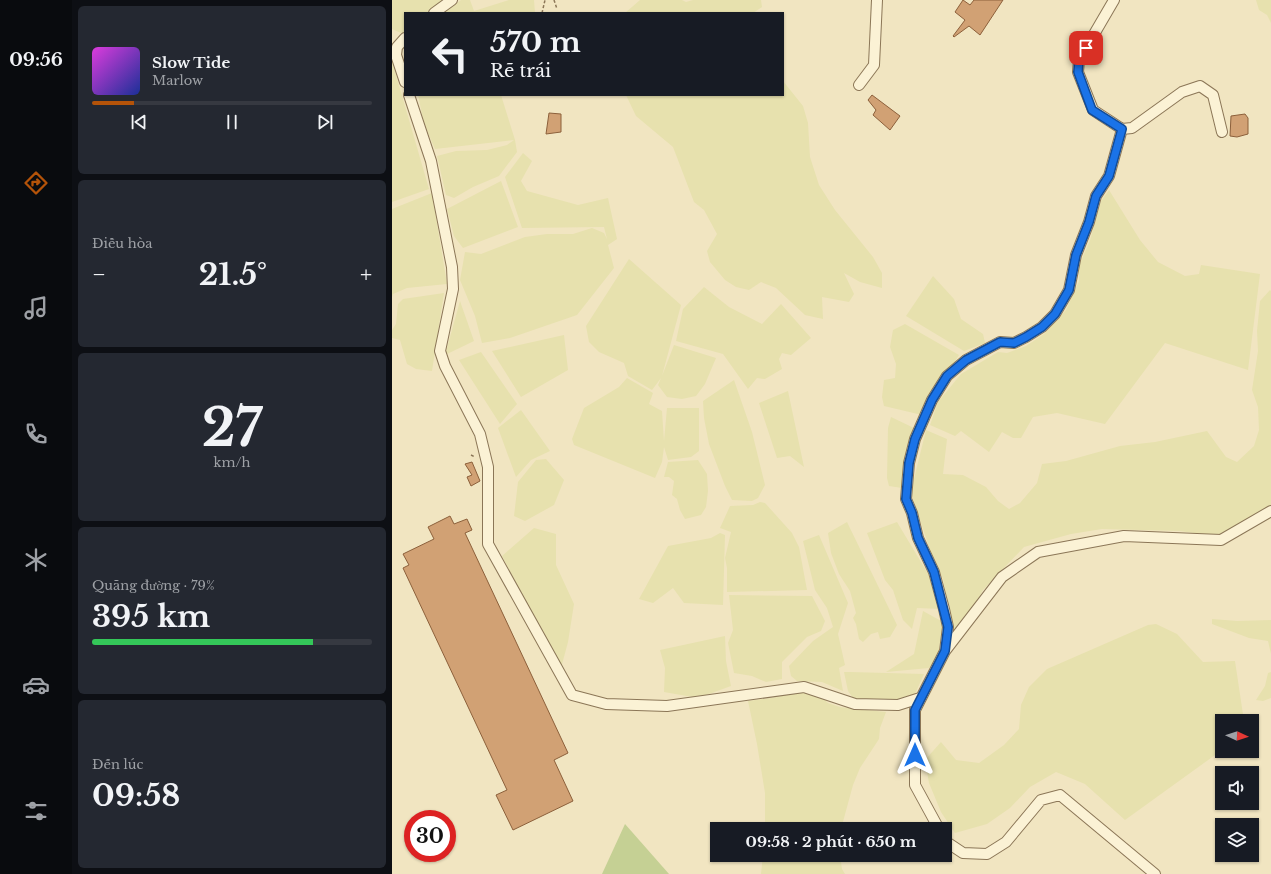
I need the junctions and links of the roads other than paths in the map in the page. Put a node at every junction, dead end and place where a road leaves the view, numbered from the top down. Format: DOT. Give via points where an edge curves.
graph roads {
  1 [pos="452,0"];
  2 [pos="876,0"];
  3 [pos="1114,0"];
  4 [pos="435,12"];
  5 [pos="404,39"];
  6 [pos="404,79"];
  7 [pos="859,85"];
  8 [pos="409,96"];
  9 [pos="1122,129"];
  10 [pos="1222,132"];
  11 [pos="1271,511"];
  12 [pos="945,651"];
  13 [pos="920,698"];
  14 [pos="935,822"];
  15 [pos="952,846"];
  16 [pos="1155,874"];
  1 -- 4 [label="street"];
  2 -- 7 [label="street" via="874,65"];
  3 -- 9 [label="street" via="1079,60 1078,72 1092,110"];
  5 -- 6 [label="street" via="397,47 396,55"];
  8 -- 13 [label="street" via="432,160 452,267 453,289 440,351 445,366 480,434 488,467 488,544 572,695 606,704 667,706 804,687 855,704 898,706"];
  9 -- 10 [label="street" via="1132,128 1182,92 1200,86 1213,95"];
  9 -- 12 [label="street" via="1109,176 1096,196 1076,255 1069,290 1055,314 1042,327 1026,337 1014,343 1000,342 966,360 947,376 932,400 915,439 909,463 906,499 918,538 934,572 944,609 948,627"];
  11 -- 12 [label="street" via="1221,540 1124,536 1038,552 1002,577"];
  12 -- 13 [label="street"];
  13 -- 14 [label="street" via="915,710 915,785"];
  15 -- 16 [label="street" via="963,854 987,854 1006,842 1042,800 1060,795"];
}
